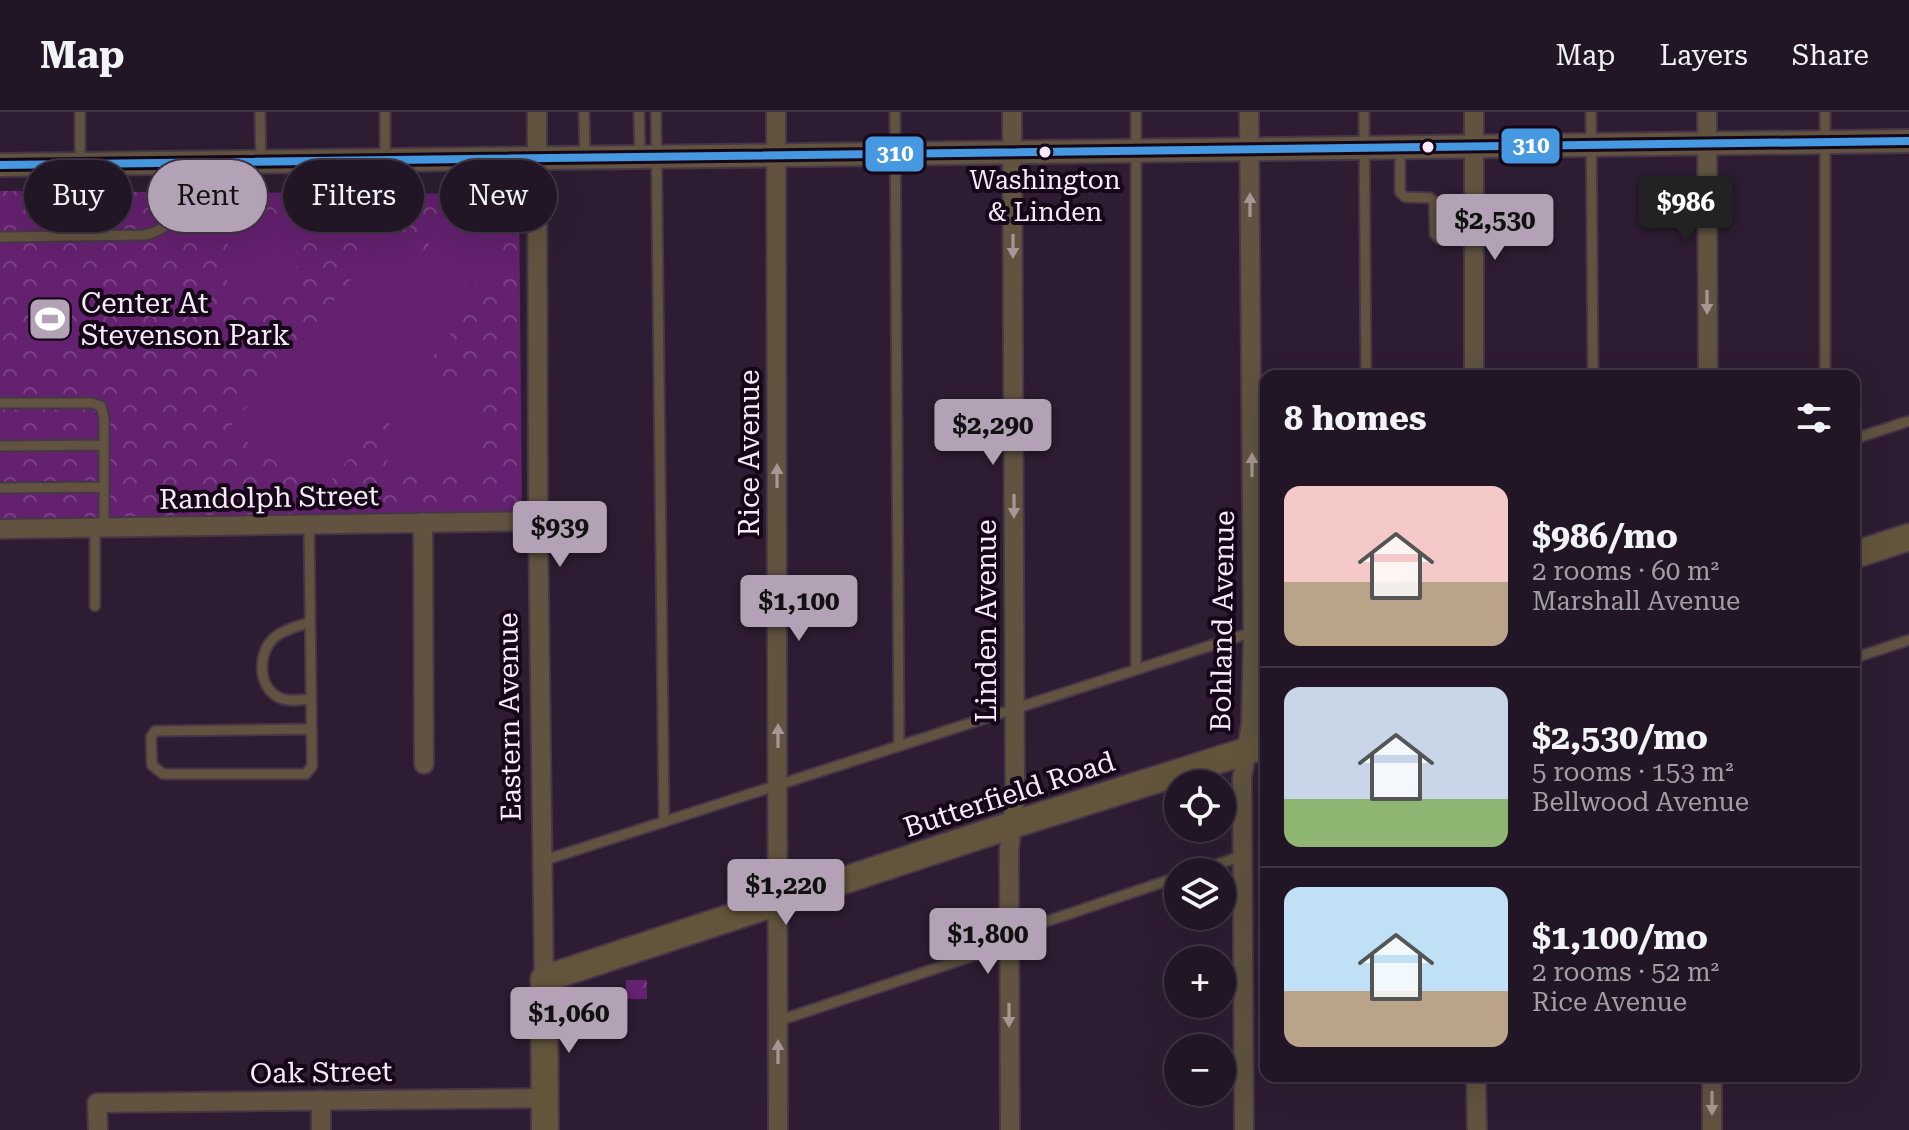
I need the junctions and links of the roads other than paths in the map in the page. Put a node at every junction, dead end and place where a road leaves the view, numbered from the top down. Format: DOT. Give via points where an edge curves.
graph roads {
  1 [pos="80,112"];
  2 [pos="260,112"];
  3 [pos="385,112"];
  4 [pos="537,112"];
  5 [pos="584,112"];
  6 [pos="639,112"];
  7 [pos="656,112"];
  8 [pos="776,112"];
  9 [pos="895,112"];
  10 [pos="1012,112"];
  11 [pos="1136,112"];
  12 [pos="1249,112"];
  13 [pos="1364,112"];
  14 [pos="1474,112"];
  15 [pos="1591,112"];
  16 [pos="1707,112"];
  17 [pos="1825,112"];
  18 [pos="1909,141"];
  19 [pos="1825,142"];
  20 [pos="1707,144"];
  21 [pos="1592,146"];
  22 [pos="1365,148"];
  23 [pos="1400,148"];
  24 [pos="1474,148"];
  25 [pos="1249,149"];
  26 [pos="1136,151"];
  27 [pos="1012,153"];
  28 [pos="896,154"];
  29 [pos="776,155"];
  30 [pos="648,157"];
  31 [pos="537,158"];
  32 [pos="585,158"];
  33 [pos="80,160"];
  34 [pos="261,160"];
  35 [pos="385,160"];
  36 [pos="0,165"];
  37 [pos="24,165"];
  38 [pos="158,232"];
  39 [pos="0,237"];
  40 [pos="1474,239"];
  41 [pos="1366,370"];
  42 [pos="1474,370"];
  43 [pos="1593,370"];
  44 [pos="1708,370"];
  45 [pos="1825,370"];
  46 [pos="0,403"];
  47 [pos="1909,421"];
  48 [pos="1860,437"];
  49 [pos="104,445"];
  50 [pos="0,446"];
  51 [pos="104,487"];
  52 [pos="0,488"];
  53 [pos="538,521"];
  54 [pos="423,522"];
  55 [pos="309,524"];
  56 [pos="100,527"];
  57 [pos="0,529"];
  58 [pos="1909,537"];
  59 [pos="1259,543"];
  60 [pos="1860,553"];
  61 [pos="95,606"];
  62 [pos="1259,610"];
  63 [pos="310,622"];
  64 [pos="1253,632"];
  65 [pos="1909,640"];
  66 [pos="1860,656"];
  67 [pos="1136,669"];
  68 [pos="1259,687"];
  69 [pos="311,699"];
  70 [pos="1015,708"];
  71 [pos="312,729"];
  72 [pos="899,746"];
  73 [pos="1256,748"];
  74 [pos="424,764"];
  75 [pos="778,785"];
  76 [pos="664,822"];
  77 [pos="1012,825"];
  78 [pos="1242,856"];
  79 [pos="1236,858"];
  80 [pos="542,861"];
  81 [pos="1164,882"];
  82 [pos="778,903"];
  83 [pos="1009,939"];
  84 [pos="544,979"];
  85 [pos="778,1021"];
  86 [pos="1476,1082"];
  87 [pos="1712,1082"];
  88 [pos="545,1098"];
  89 [pos="321,1100"];
  90 [pos="98,1130"];
  91 [pos="321,1130"];
  92 [pos="545,1130"];
  93 [pos="778,1130"];
  94 [pos="1010,1130"];
  95 [pos="1244,1130"];
  96 [pos="1477,1130"];
  97 [pos="1712,1130"];
  1 -- 33 [label="lane"];
  2 -- 34 [label="lane"];
  3 -- 35 [label="lane"];
  4 -- 31 [label="street, Eastern Avenue"];
  5 -- 32 [label="lane"];
  6 -- 30 [label="lane"];
  7 -- 30 [label="lane"];
  8 -- 29 [label="street, Rice Avenue"];
  9 -- 28 [label="lane"];
  10 -- 27 [label="street, Linden Avenue"];
  11 -- 26 [label="lane"];
  12 -- 25 [label="street, Bohland Avenue"];
  13 -- 22 [label="lane"];
  14 -- 24 [label="street"];
  15 -- 21 [label="lane"];
  16 -- 20 [label="street"];
  17 -- 19 [label="lane"];
  18 -- 19 [label="street"];
  19 -- 20 [label="street"];
  19 -- 45 [label="lane"];
  20 -- 21 [label="street"];
  20 -- 44 [label="street, one-way"];
  21 -- 24 [label="street"];
  21 -- 43 [label="lane"];
  22 -- 23 [label="street"];
  22 -- 25 [label="street"];
  22 -- 41 [label="lane"];
  23 -- 24 [label="street"];
  23 -- 40 [label="lane" via="1400,192 1434,201 1439,239"];
  24 -- 40 [label="street"];
  25 -- 26 [label="street"];
  59 -- 25 [label="street, Bohland Avenue, one-way"];
  26 -- 27 [label="street"];
  26 -- 67 [label="lane"];
  27 -- 28 [label="street"];
  27 -- 70 [label="street, Linden Avenue, one-way"];
  28 -- 29 [label="street"];
  28 -- 72 [label="lane"];
  29 -- 30 [label="street"];
  75 -- 29 [label="street, Rice Avenue, one-way"];
  30 -- 32 [label="street"];
  30 -- 76 [label="lane"];
  31 -- 32 [label="street"];
  31 -- 35 [label="street"];
  31 -- 53 [label="street, Eastern Avenue"];
  36 -- 37 [label="street"];
  38 -- 39 [label="lane"];
  40 -- 42 [label="street"];
  46 -- 49 [label="lane" via="101,406"];
  47 -- 48 [label="lane"];
  49 -- 50 [label="lane"];
  49 -- 51 [label="lane"];
  51 -- 52 [label="lane"];
  51 -- 56 [label="lane"];
  53 -- 54 [label="street, Randolph Street"];
  53 -- 80 [label="street, Eastern Avenue"];
  54 -- 55 [label="street, Randolph Street"];
  54 -- 74 [label="street"];
  55 -- 56 [label="street, Randolph Street"];
  55 -- 63 [label="lane"];
  56 -- 57 [label="street, Randolph Street"];
  56 -- 61 [label="lane"];
  58 -- 60 [label="main road"];
  59 -- 62 [label="street, Bohland Avenue"];
  62 -- 64 [label="street, Bohland Avenue"];
  63 -- 69 [label="lane"];
  63 -- 69 [label="lane" via="274,638 262,666 269,690 280,698"];
  64 -- 67 [label="lane"];
  64 -- 68 [label="street, Bohland Avenue"];
  65 -- 66 [label="lane"];
  67 -- 70 [label="lane"];
  68 -- 73 [label="street, Bohland Avenue" via="1251,724"];
  69 -- 71 [label="lane"];
  70 -- 72 [label="lane"];
  70 -- 77 [label="street, Linden Avenue"];
  71 -- 71 [label="lane" via="312,766 306,774 163,774 152,765 155,731"];
  72 -- 75 [label="lane"];
  73 -- 77 [label="main road, Butterfield Road"];
  73 -- 78 [label="street, Bohland Avenue" via="1242,778"];
  75 -- 76 [label="lane"];
  75 -- 82 [label="street, Rice Avenue"];
  76 -- 80 [label="lane"];
  77 -- 82 [label="main road, Butterfield Road"];
  77 -- 83 [label="street, Linden Avenue"];
  78 -- 79 [label="lane"];
  78 -- 95 [label="street, Bohland Avenue"];
  80 -- 84 [label="street, Eastern Avenue"];
  81 -- 83 [label="lane"];
  82 -- 84 [label="main road, Butterfield Road"];
  82 -- 85 [label="street, Rice Avenue"];
  83 -- 85 [label="lane"];
  83 -- 94 [label="street, Linden Avenue, one-way"];
  84 -- 88 [label="main road, Eastern Avenue"];
  93 -- 85 [label="street, Rice Avenue, one-way"];
  86 -- 96 [label="street"];
  87 -- 97 [label="street, one-way"];
  88 -- 89 [label="street, Oak Street"];
  88 -- 92 [label="main road, Eastern Avenue"];
  89 -- 90 [label="street, Oak Street" via="97,1103"];
  89 -- 91 [label="street"];
}
